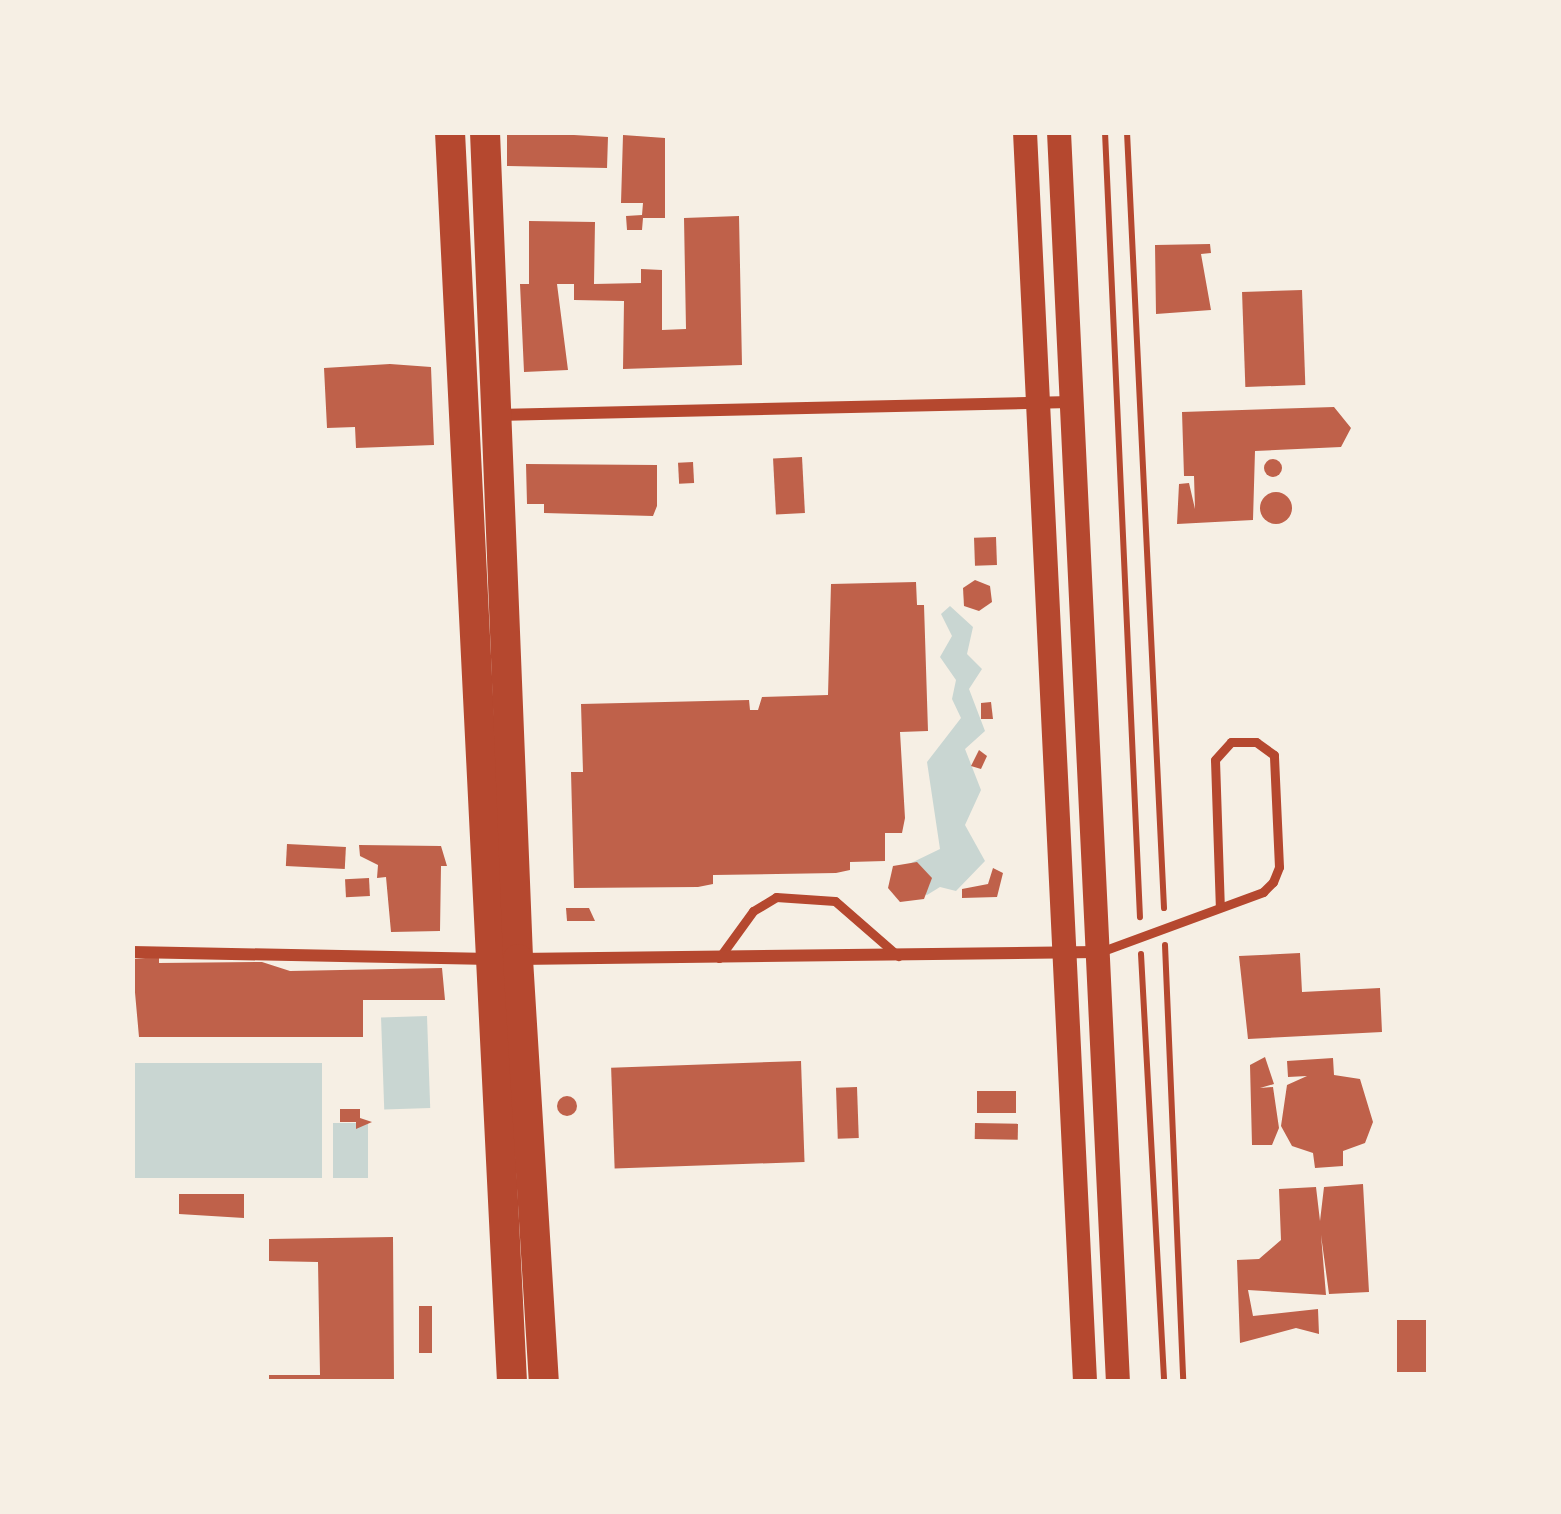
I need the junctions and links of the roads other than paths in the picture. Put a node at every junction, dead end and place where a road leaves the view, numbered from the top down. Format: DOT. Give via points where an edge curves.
graph roads {
  1 [pos="449,132"];
  2 [pos="485,132"];
  3 [pos="1025,132"];
  4 [pos="1059,132"];
  5 [pos="1072,402"];
  6 [pos="1037,403"];
  7 [pos="478,415"];
  8 [pos="1220,907"];
  9 [pos="132,952"];
  10 [pos="1100,952"];
  11 [pos="1065,953"];
  12 [pos="898,956"];
  13 [pos="719,958"];
  14 [pos="504,959"];
  15 [pos="512,1382"];
  16 [pos="544,1382"];
  17 [pos="1085,1382"];
  18 [pos="1118,1382"];
  1 -- 7 [label="main road"];
  2 -- 7 [label="main road"];
  3 -- 6 [label="main road"];
  4 -- 5 [label="main road"];
  5 -- 6 [label="street"];
  5 -- 10 [label="main road"];
  6 -- 7 [label="street"];
  6 -- 11 [label="main road"];
  7 -- 14 [label="main road"];
  8 -- 8 [label="lane" via="1263,892 1279,867 1274,755 1256,742 1232,742 1215,760"];
  8 -- 10 [label="lane"];
  9 -- 14 [label="street"];
  10 -- 11 [label="street"];
  10 -- 18 [label="main road"];
  11 -- 12 [label="street"];
  11 -- 17 [label="main road"];
  12 -- 13 [label="street"];
  12 -- 13 [label="lane" via="835,902 776,897 753,911"];
  13 -- 14 [label="street"];
  14 -- 15 [label="main road"];
  14 -- 16 [label="main road"];
}
